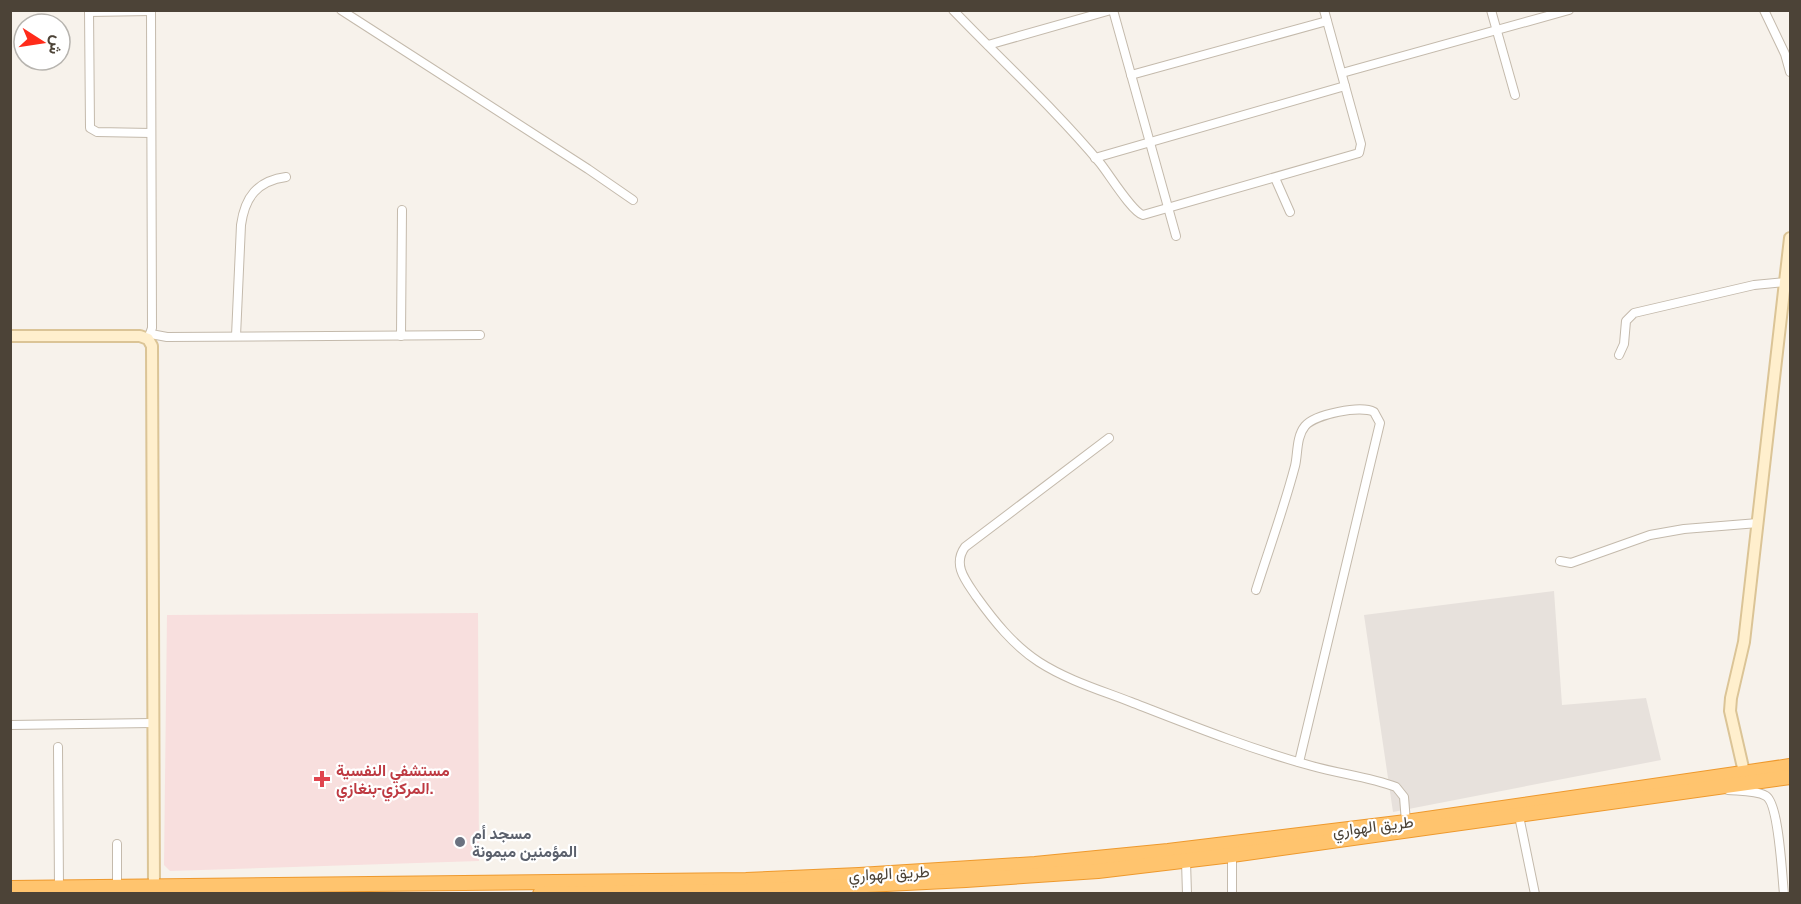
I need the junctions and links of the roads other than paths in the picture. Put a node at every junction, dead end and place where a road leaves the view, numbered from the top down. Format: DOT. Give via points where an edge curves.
graph roads {
  1 [pos="341,10"];
  2 [pos="953,10"];
  3 [pos="1112,10"];
  4 [pos="1324,10"];
  5 [pos="1491,10"];
  6 [pos="1569,10"];
  7 [pos="1764,10"];
  8 [pos="89,11"];
  9 [pos="151,11"];
  10 [pos="1327,21"];
  11 [pos="1496,31"];
  12 [pos="988,45"];
  13 [pos="1791,72"];
  14 [pos="1342,73"];
  15 [pos="1131,75"];
  16 [pos="1345,86"];
  17 [pos="1515,95"];
  18 [pos="151,133"];
  19 [pos="1150,142"];
  20 [pos="1095,158"];
  21 [pos="286,177"];
  22 [pos="1275,178"];
  23 [pos="633,200"];
  24 [pos="1168,208"];
  25 [pos="402,210"];
  26 [pos="1290,212"];
  27 [pos="1176,236"];
  28 [pos="1791,238"];
  29 [pos="1786,282"];
  30 [pos="480,335"];
  31 [pos="10,336"];
  32 [pos="236,336"];
  33 [pos="401,336"];
  34 [pos="149,337"];
  35 [pos="1619,355"];
  36 [pos="1109,438"];
  37 [pos="1758,523"];
  38 [pos="1560,561"];
  39 [pos="1256,590"];
  40 [pos="152,723"];
  41 [pos="10,725"];
  42 [pos="58,747"];
  43 [pos="1299,762"];
  44 [pos="1791,766"];
  45 [pos="1744,772"];
  46 [pos="1762,775"];
  47 [pos="1791,777"];
  48 [pos="1712,788"];
  49 [pos="1520,816"];
  50 [pos="1406,822"];
  51 [pos="117,844"];
  52 [pos="1232,855"];
  53 [pos="1186,861"];
  54 [pos="746,885"];
  55 [pos="154,886"];
  56 [pos="117,887"];
  57 [pos="10,888"];
  58 [pos="59,888"];
  59 [pos="540,894"];
  60 [pos="1187,894"];
  61 [pos="1232,894"];
  62 [pos="1535,894"];
  63 [pos="1784,894"];
  1 -- 23 [label="street"];
  2 -- 12 [label="street"];
  3 -- 12 [label="street"];
  3 -- 15 [label="street"];
  4 -- 10 [label="street"];
  5 -- 11 [label="street"];
  6 -- 11 [label="street"];
  7 -- 13 [label="street"];
  8 -- 9 [label="street"];
  8 -- 18 [label="street" via="90,128 96,132"];
  9 -- 18 [label="street"];
  10 -- 14 [label="street"];
  10 -- 15 [label="street"];
  11 -- 14 [label="street"];
  11 -- 17 [label="street"];
  12 -- 20 [label="street"];
  14 -- 16 [label="street"];
  15 -- 19 [label="street"];
  16 -- 19 [label="street"];
  16 -- 22 [label="street" via="1361,147 1359,153"];
  18 -- 34 [label="street"];
  19 -- 20 [label="street"];
  19 -- 24 [label="street"];
  20 -- 24 [label="street" via="1137,213"];
  21 -- 32 [label="street" via="263,183 244,210"];
  22 -- 24 [label="street"];
  22 -- 26 [label="street"];
  24 -- 27 [label="street"];
  25 -- 33 [label="street"];
  28 -- 29 [label="street"];
  29 -- 35 [label="street" via="1754,285 1634,313 1626,321"];
  29 -- 37 [label="street"];
  30 -- 33 [label="street"];
  31 -- 34 [label="street"];
  32 -- 33 [label="street"];
  32 -- 34 [label="street"];
  34 -- 40 [label="street" via="153,351"];
  36 -- 43 [label="street" via="965,547 960,557 962,573 1003,632 1053,670 1203,730"];
  37 -- 38 [label="street" via="1650,535 1571,563"];
  37 -- 45 [label="street" via="1744,642 1730,711"];
  39 -- 43 [label="street" via="1305,426 1328,414 1365,409 1374,412 1380,423"];
  40 -- 41 [label="street"];
  40 -- 55 [label="street"];
  42 -- 58 [label="street"];
  43 -- 50 [label="street" via="1396,787 1404,797"];
  44 -- 46 [label="highway"];
  45 -- 46 [label="highway, طريق الهواري"];
  45 -- 50 [label="highway, طريق الهواري"];
  46 -- 47 [label="highway"];
  46 -- 48 [label="highway, طريق الهواري"];
  48 -- 49 [label="highway, طريق الهواري"];
  48 -- 63 [label="street" via="1768,798 1776,822"];
  49 -- 52 [label="highway, طريق الهواري"];
  49 -- 62 [label="street"];
  50 -- 54 [label="highway, طريق الهواري" via="1035,864"];
  51 -- 56 [label="street"];
  52 -- 53 [label="highway, طريق الهواري"];
  52 -- 61 [label="street"];
  53 -- 54 [label="highway, طريق الهواري" via="1010,878"];
  53 -- 60 [label="street"];
  54 -- 55 [label="highway, طريق الهواري"];
  54 -- 59 [label="highway, طريق الهواري"];
  55 -- 56 [label="highway, طريق الهواري"];
  56 -- 58 [label="highway, طريق الهواري"];
  57 -- 58 [label="highway, طريق الهواري"];
}
